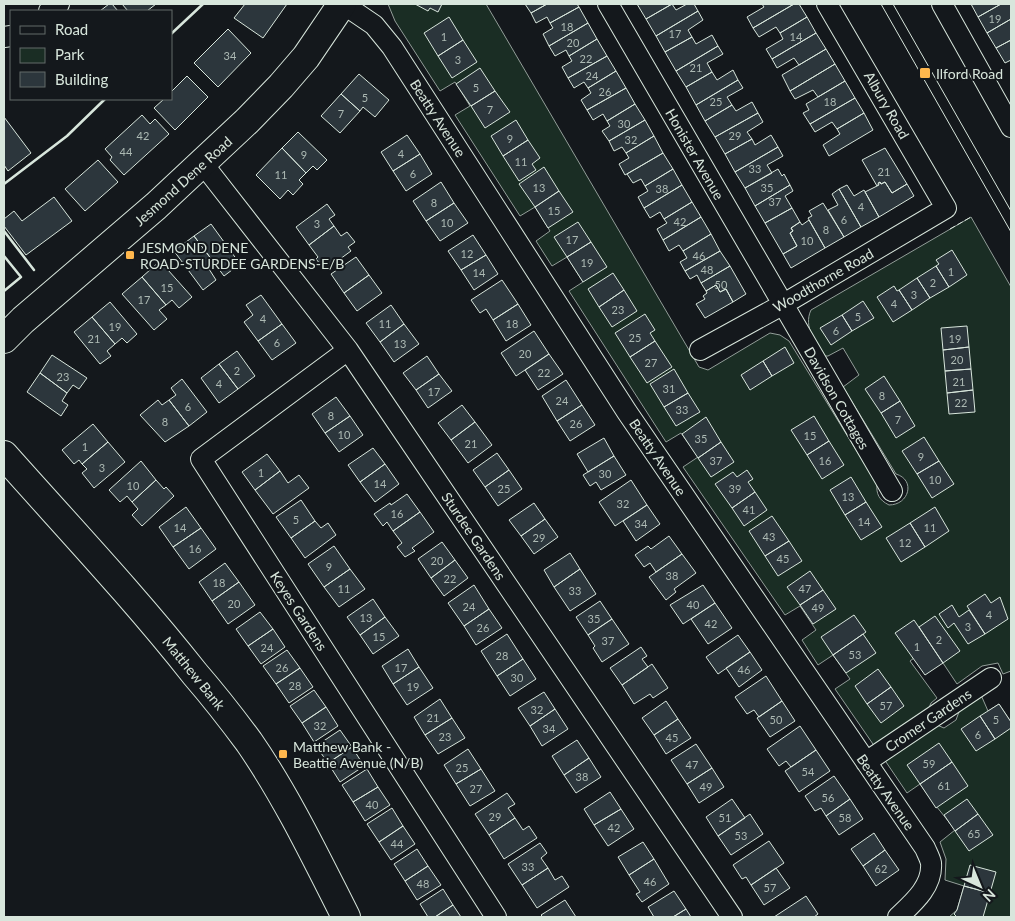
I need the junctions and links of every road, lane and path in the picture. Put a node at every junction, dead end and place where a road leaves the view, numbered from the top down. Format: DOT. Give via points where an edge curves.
graph roads {
  1 [pos="342,4"];
  2 [pos="608,4"];
  3 [pos="827,4"];
  4 [pos="942,4"];
  5 [pos="1011,128"];
  6 [pos="203,164"];
  7 [pos="946,208"];
  8 [pos="782,305"];
  9 [pos="4,339"];
  10 [pos="348,350"];
  11 [pos="700,350"];
  12 [pos="4,455"];
  13 [pos="892,490"];
  14 [pos="991,678"];
  15 [pos="866,762"];
  16 [pos="346,917"];
  17 [pos="496,917"];
  18 [pos="732,917"];
  19 [pos="898,917"];
  1 -- 6 [label="main road, Jesmond Dene Road" via="282,86"];
  1 -- 15 [label="street, Beatty Avenue" via="374,25 392,47 627,412"];
  2 -- 8 [label="street, Honister Avenue"];
  3 -- 7 [label="street, Albury Road"];
  4 -- 5 [label="street"];
  6 -- 9 [label="main road, Jesmond Dene Road"];
  6 -- 10 [label="street, Sturdee Gardens"];
  7 -- 8 [label="street, Woodthorne Road"];
  8 -- 11 [label="street, Woodthorne Road"];
  8 -- 13 [label="street, Davidson Cottages"];
  10 -- 17 [label="street, Keyes Gardens" via="201,459"];
  10 -- 18 [label="street, Sturdee Gardens"];
  12 -- 16 [label="main road, Matthew Bank" via="133,598 248,742 270,774"];
  14 -- 15 [label="street, Cromer Gardens"];
  15 -- 19 [label="street, Beatty Avenue" via="925,848 931,863 929,882"];
}
